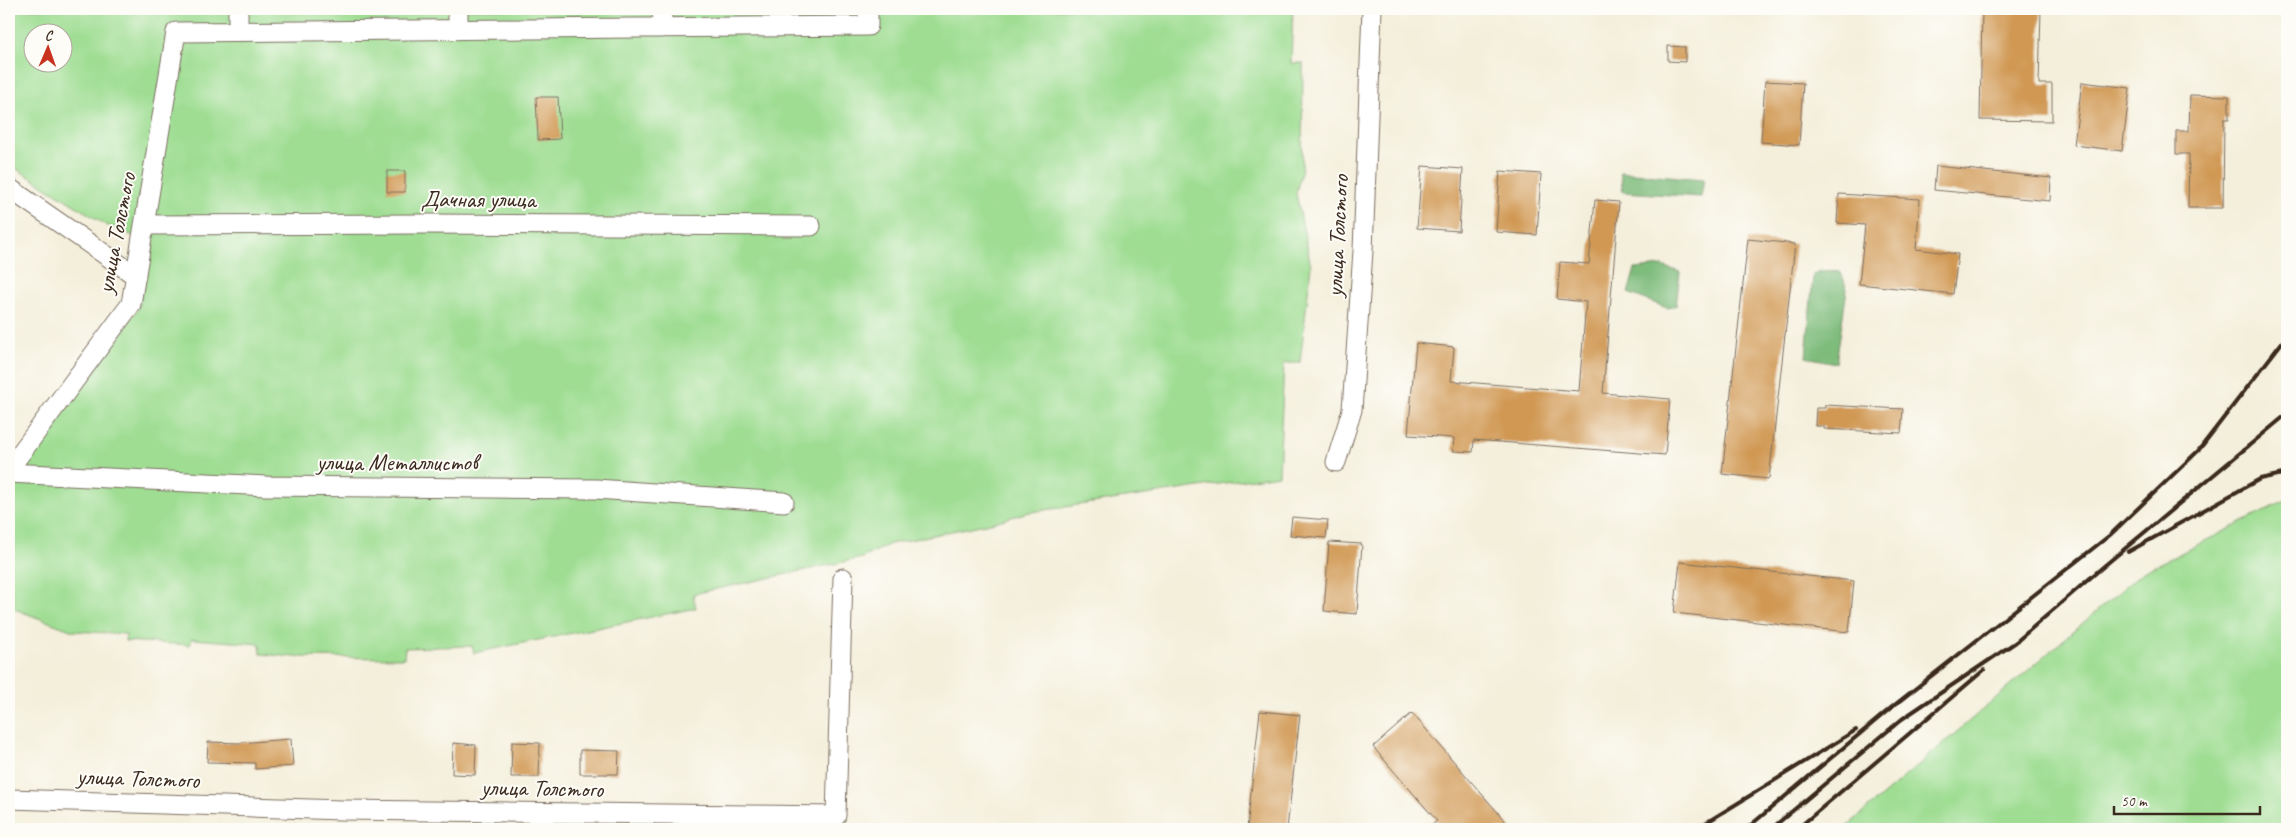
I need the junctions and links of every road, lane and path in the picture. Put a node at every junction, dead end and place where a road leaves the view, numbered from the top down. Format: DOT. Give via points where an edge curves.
graph roads {
  1 [pos="238,9"];
  2 [pos="458,9"];
  3 [pos="662,9"];
  4 [pos="868,9"];
  5 [pos="1372,9"];
  6 [pos="662,28"];
  7 [pos="458,30"];
  8 [pos="238,31"];
  9 [pos="9,188"];
  10 [pos="144,225"];
  11 [pos="811,226"];
  12 [pos="136,276"];
  13 [pos="1336,462"];
  14 [pos="9,469"];
  15 [pos="9,473"];
  16 [pos="784,502"];
  17 [pos="843,578"];
  18 [pos="9,799"];
  1 -- 8 [label="street"];
  2 -- 7 [label="street"];
  3 -- 6 [label="street"];
  4 -- 6 [label="street" via="868,26"];
  5 -- 13 [label="street, улица Толстого" via="1363,251 1352,410"];
  6 -- 7 [label="street"];
  7 -- 8 [label="street"];
  8 -- 10 [label="street, улица Толстого" via="176,32"];
  9 -- 12 [label="street"];
  10 -- 11 [label="street, Дачная улица"];
  10 -- 12 [label="street, улица Толстого"];
  12 -- 14 [label="street, улица Толстого" via="131,304"];
  15 -- 16 [label="street, улица Металлистов" via="266,486 596,489"];
  17 -- 18 [label="street, улица Толстого" via="836,816 342,810"];
}
